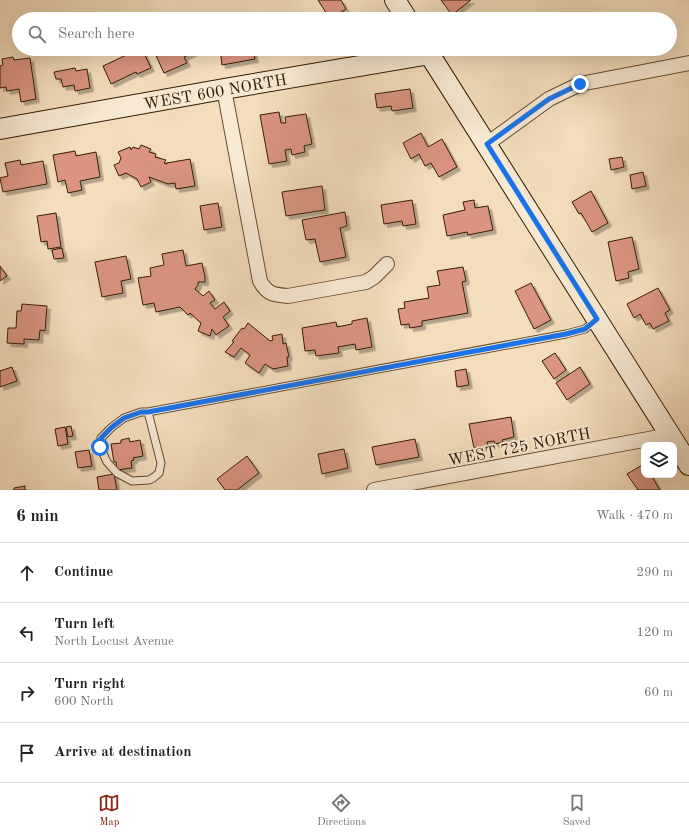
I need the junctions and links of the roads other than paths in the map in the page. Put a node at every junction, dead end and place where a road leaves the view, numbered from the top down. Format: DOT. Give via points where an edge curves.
graph roads {
  1 [pos="395,0"];
  2 [pos="403,12"];
  3 [pos="406,56"];
  4 [pos="431,56"];
  5 [pos="689,63"];
  6 [pos="224,89"];
  7 [pos="0,129"];
  8 [pos="487,144"];
  9 [pos="387,264"];
  10 [pos="597,319"];
  11 [pos="148,412"];
  12 [pos="670,435"];
  13 [pos="689,465"];
  14 [pos="374,490"];
  1 -- 2 [label="street"];
  3 -- 6 [label="street, WEST 600 NORTH"];
  4 -- 8 [label="street"];
  5 -- 8 [label="street" via="580,84 549,99"];
  6 -- 7 [label="street, WEST 600 NORTH"];
  6 -- 9 [label="street" via="260,281 264,289 288,296 366,282 374,278"];
  8 -- 10 [label="street"];
  10 -- 11 [label="lane" via="585,329 566,334"];
  10 -- 12 [label="street"];
  11 -- 11 [label="lane" via="124,418 101,438 100,447 107,462 117,473 132,481 148,480 159,473 161,463"];
  12 -- 13 [label="street"];
  12 -- 14 [label="street, WEST 725 NORTH"];
}
